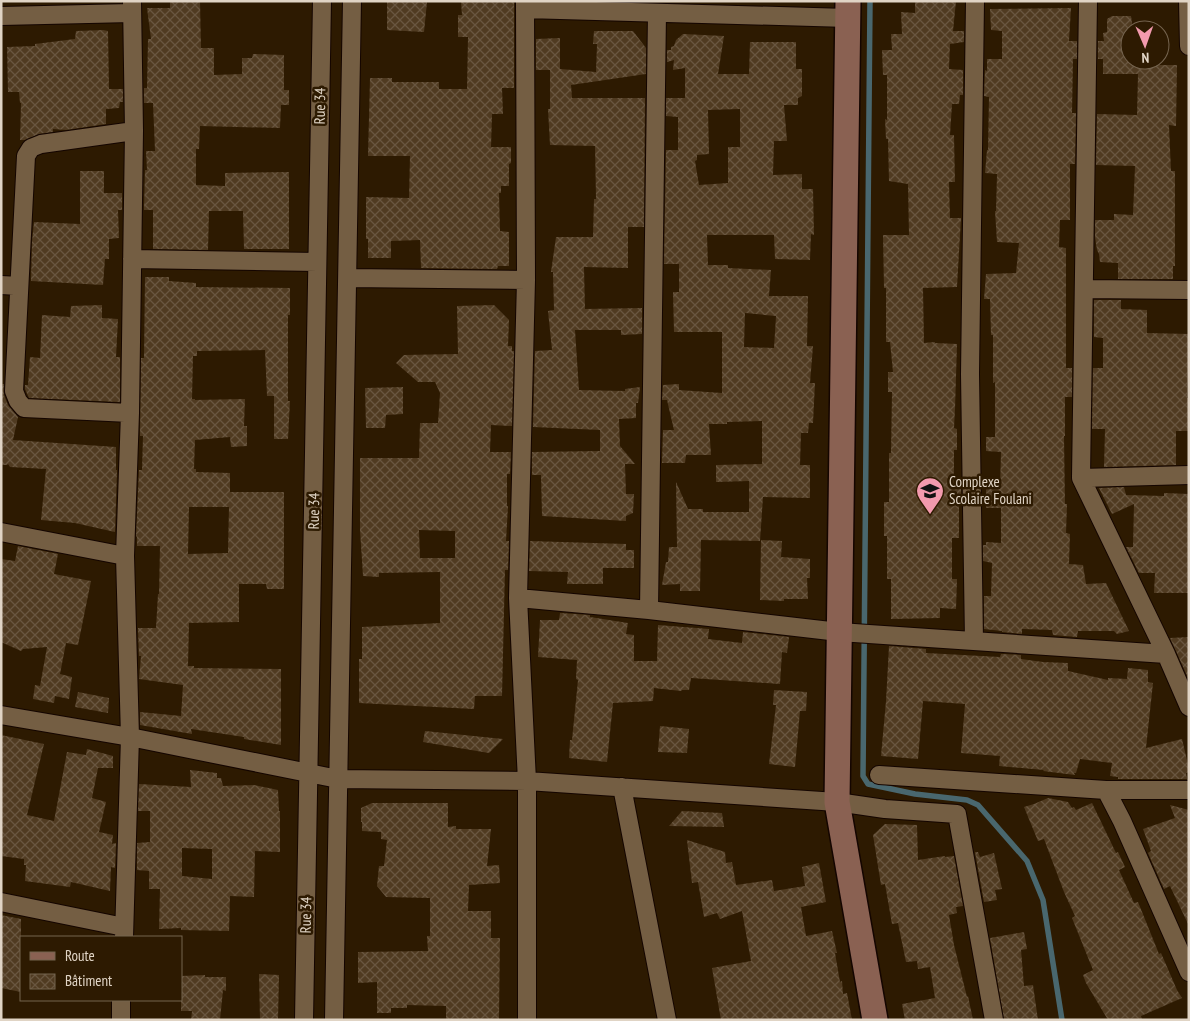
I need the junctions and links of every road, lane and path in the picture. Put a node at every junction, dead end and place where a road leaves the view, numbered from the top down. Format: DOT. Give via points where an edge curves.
graph roads {
  1 [pos="322,1"];
  2 [pos="352,1"];
  3 [pos="975,1"];
  4 [pos="1088,1"];
  5 [pos="1188,1"];
  6 [pos="525,5"];
  7 [pos="132,7"];
  8 [pos="848,9"];
  9 [pos="657,12"];
  10 [pos="1,16"];
  11 [pos="1189,46"];
  12 [pos="134,130"];
  13 [pos="132,259"];
  14 [pos="317,262"];
  15 [pos="348,278"];
  16 [pos="526,280"];
  17 [pos="1,285"];
  18 [pos="19,286"];
  19 [pos="1084,289"];
  20 [pos="1189,290"];
  21 [pos="130,412"];
  22 [pos="1189,475"];
  23 [pos="1081,478"];
  24 [pos="1,532"];
  25 [pos="125,556"];
  26 [pos="518,598"];
  27 [pos="649,610"];
  28 [pos="846,632"];
  29 [pos="974,641"];
  30 [pos="1166,654"];
  31 [pos="1189,707"];
  32 [pos="1,715"];
  33 [pos="130,737"];
  34 [pos="308,773"];
  35 [pos="880,775"];
  36 [pos="338,779"];
  37 [pos="527,781"];
  38 [pos="622,787"];
  39 [pos="1106,790"];
  40 [pos="1189,790"];
  41 [pos="837,802"];
  42 [pos="1,902"];
  43 [pos="124,932"];
  44 [pos="1189,972"];
  45 [pos="121,1001"];
  46 [pos="120,1020"];
  47 [pos="304,1020"];
  48 [pos="334,1020"];
  49 [pos="527,1020"];
  50 [pos="667,1020"];
  51 [pos="874,1020"];
  52 [pos="994,1020"];
  1 -- 14 [label="street, Rue 34"];
  2 -- 15 [label="street, Rue 34"];
  3 -- 29 [label="street" via="970,374"];
  4 -- 19 [label="street"];
  5 -- 11 [label="street"];
  6 -- 9 [label="street"];
  6 -- 16 [label="street"];
  7 -- 10 [label="street"];
  7 -- 12 [label="street"];
  8 -- 9 [label="street"];
  8 -- 28 [label="street"];
  9 -- 27 [label="street"];
  12 -- 13 [label="street"];
  12 -- 18 [label="street" via="31,148 26,156"];
  13 -- 14 [label="street"];
  13 -- 21 [label="street"];
  14 -- 34 [label="street, Rue 34"];
  15 -- 16 [label="street"];
  15 -- 36 [label="street, Rue 34"];
  16 -- 26 [label="street"];
  17 -- 18 [label="street"];
  18 -- 21 [label="street" via="14,391 24,408"];
  19 -- 20 [label="street"];
  19 -- 23 [label="street"];
  21 -- 25 [label="street"];
  22 -- 23 [label="street"];
  23 -- 30 [label="street"];
  24 -- 25 [label="street"];
  25 -- 33 [label="street"];
  26 -- 27 [label="street"];
  26 -- 37 [label="street"];
  27 -- 28 [label="street"];
  28 -- 29 [label="street"];
  28 -- 41 [label="street"];
  29 -- 30 [label="street"];
  30 -- 31 [label="street"];
  32 -- 33 [label="street"];
  33 -- 34 [label="street"];
  33 -- 43 [label="street"];
  34 -- 36 [label="street"];
  34 -- 47 [label="street, Rue 34"];
  35 -- 39 [label="street"];
  36 -- 37 [label="street"];
  36 -- 48 [label="street, Rue 34"];
  37 -- 38 [label="street"];
  37 -- 49 [label="street"];
  38 -- 41 [label="street"];
  38 -- 50 [label="street"];
  39 -- 40 [label="street"];
  39 -- 44 [label="street"];
  41 -- 51 [label="street"];
  41 -- 52 [label="street" via="885,810 957,814"];
  42 -- 43 [label="street"];
  45 -- 46 [label="street"];
}
